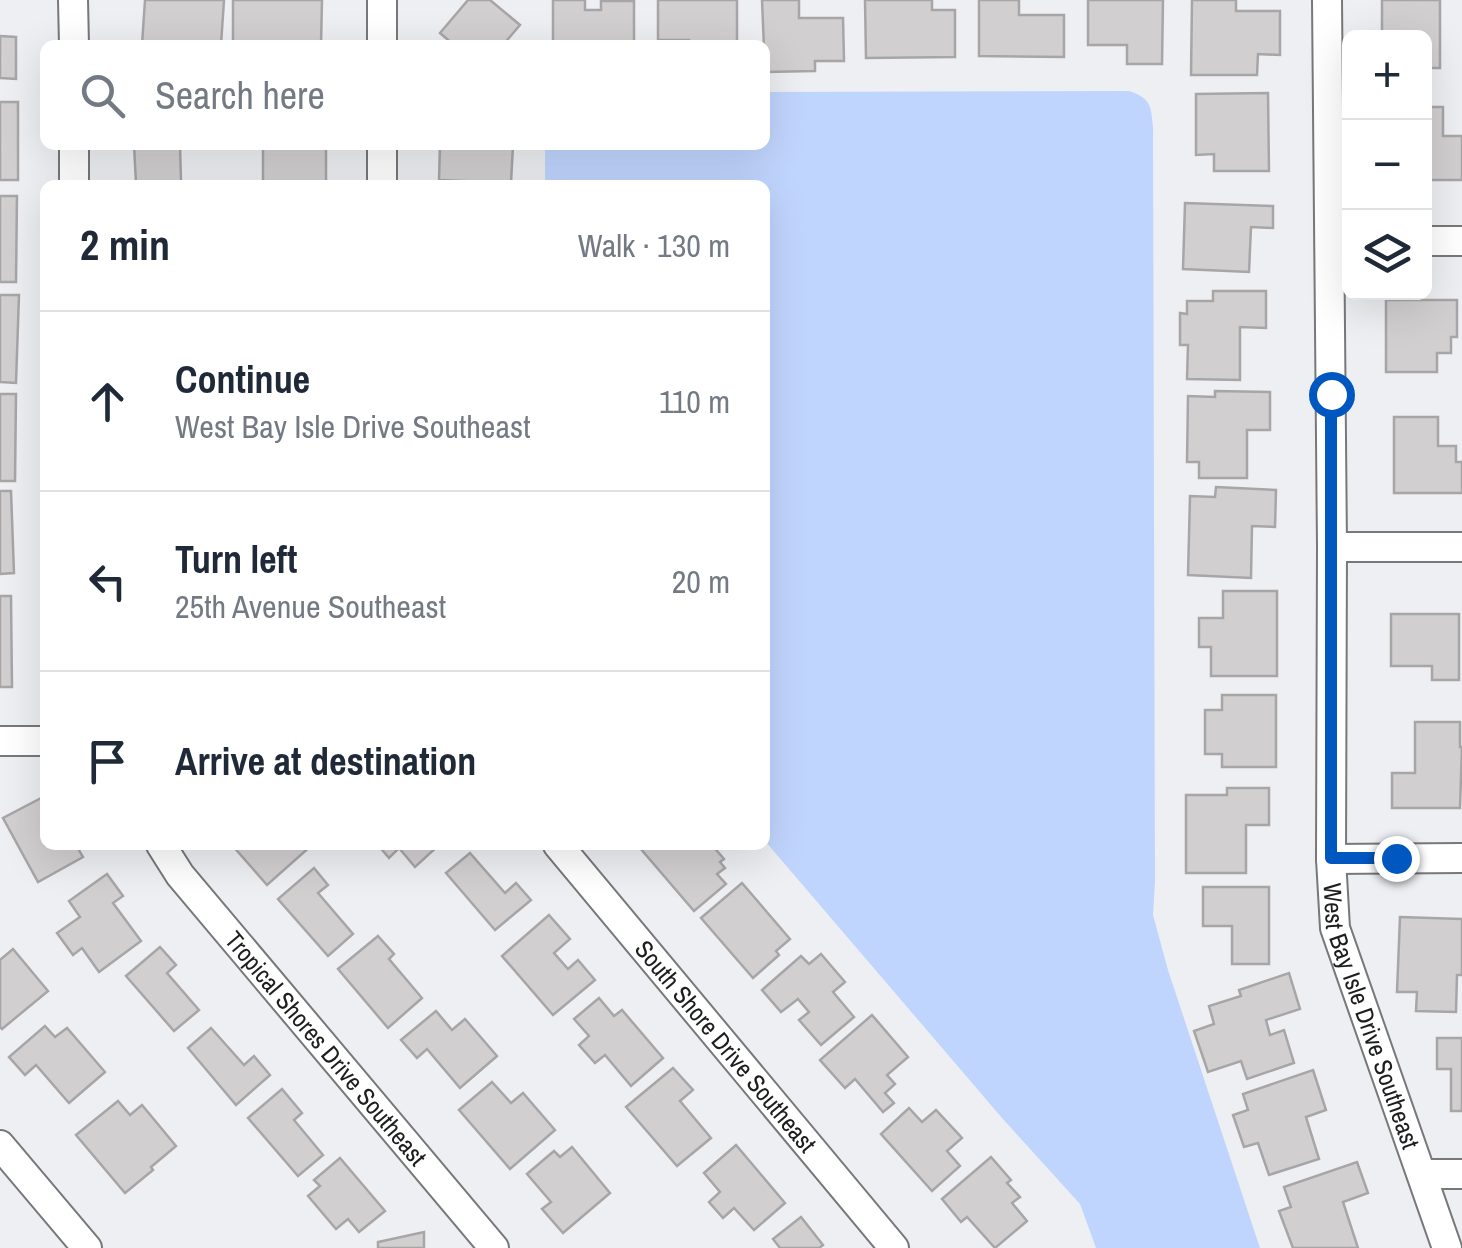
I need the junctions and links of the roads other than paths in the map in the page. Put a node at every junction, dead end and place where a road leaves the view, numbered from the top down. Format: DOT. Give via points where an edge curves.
graph roads {
  1 [pos="73,0"];
  2 [pos="382,0"];
  3 [pos="1327,0"];
  4 [pos="74,40"];
  5 [pos="382,40"];
  6 [pos="74,150"];
  7 [pos="382,150"];
  8 [pos="74,180"];
  9 [pos="382,180"];
  10 [pos="1432,241"];
  11 [pos="1462,241"];
  12 [pos="1340,242"];
  13 [pos="1332,547"];
  14 [pos="1462,547"];
  15 [pos="0,741"];
  16 [pos="40,741"];
  17 [pos="165,850"];
  18 [pos="562,850"];
  19 [pos="1331,858"];
  20 [pos="1462,858"];
  21 [pos="0,1145"];
  22 [pos="1423,1174"];
  23 [pos="1462,1174"];
  24 [pos="88,1248"];
  25 [pos="494,1248"];
  26 [pos="894,1248"];
  27 [pos="1447,1248"];
  1 -- 4 [label="street"];
  2 -- 5 [label="street"];
  3 -- 12 [label="street, West Bay Isle Drive Southeast"];
  6 -- 8 [label="street"];
  7 -- 9 [label="street"];
  10 -- 11 [label="street"];
  12 -- 13 [label="street, West Bay Isle Drive Southeast"];
  13 -- 14 [label="street"];
  13 -- 19 [label="street, West Bay Isle Drive Southeast"];
  15 -- 16 [label="street"];
  17 -- 25 [label="street, Tropical Shores Drive Southeast"];
  18 -- 26 [label="street, South Shore Drive Southeast"];
  19 -- 20 [label="street"];
  19 -- 22 [label="street, West Bay Isle Drive Southeast" via="1335,928"];
  21 -- 24 [label="street"];
  22 -- 23 [label="street"];
  22 -- 27 [label="street, West Bay Isle Drive Southeast"];
}
